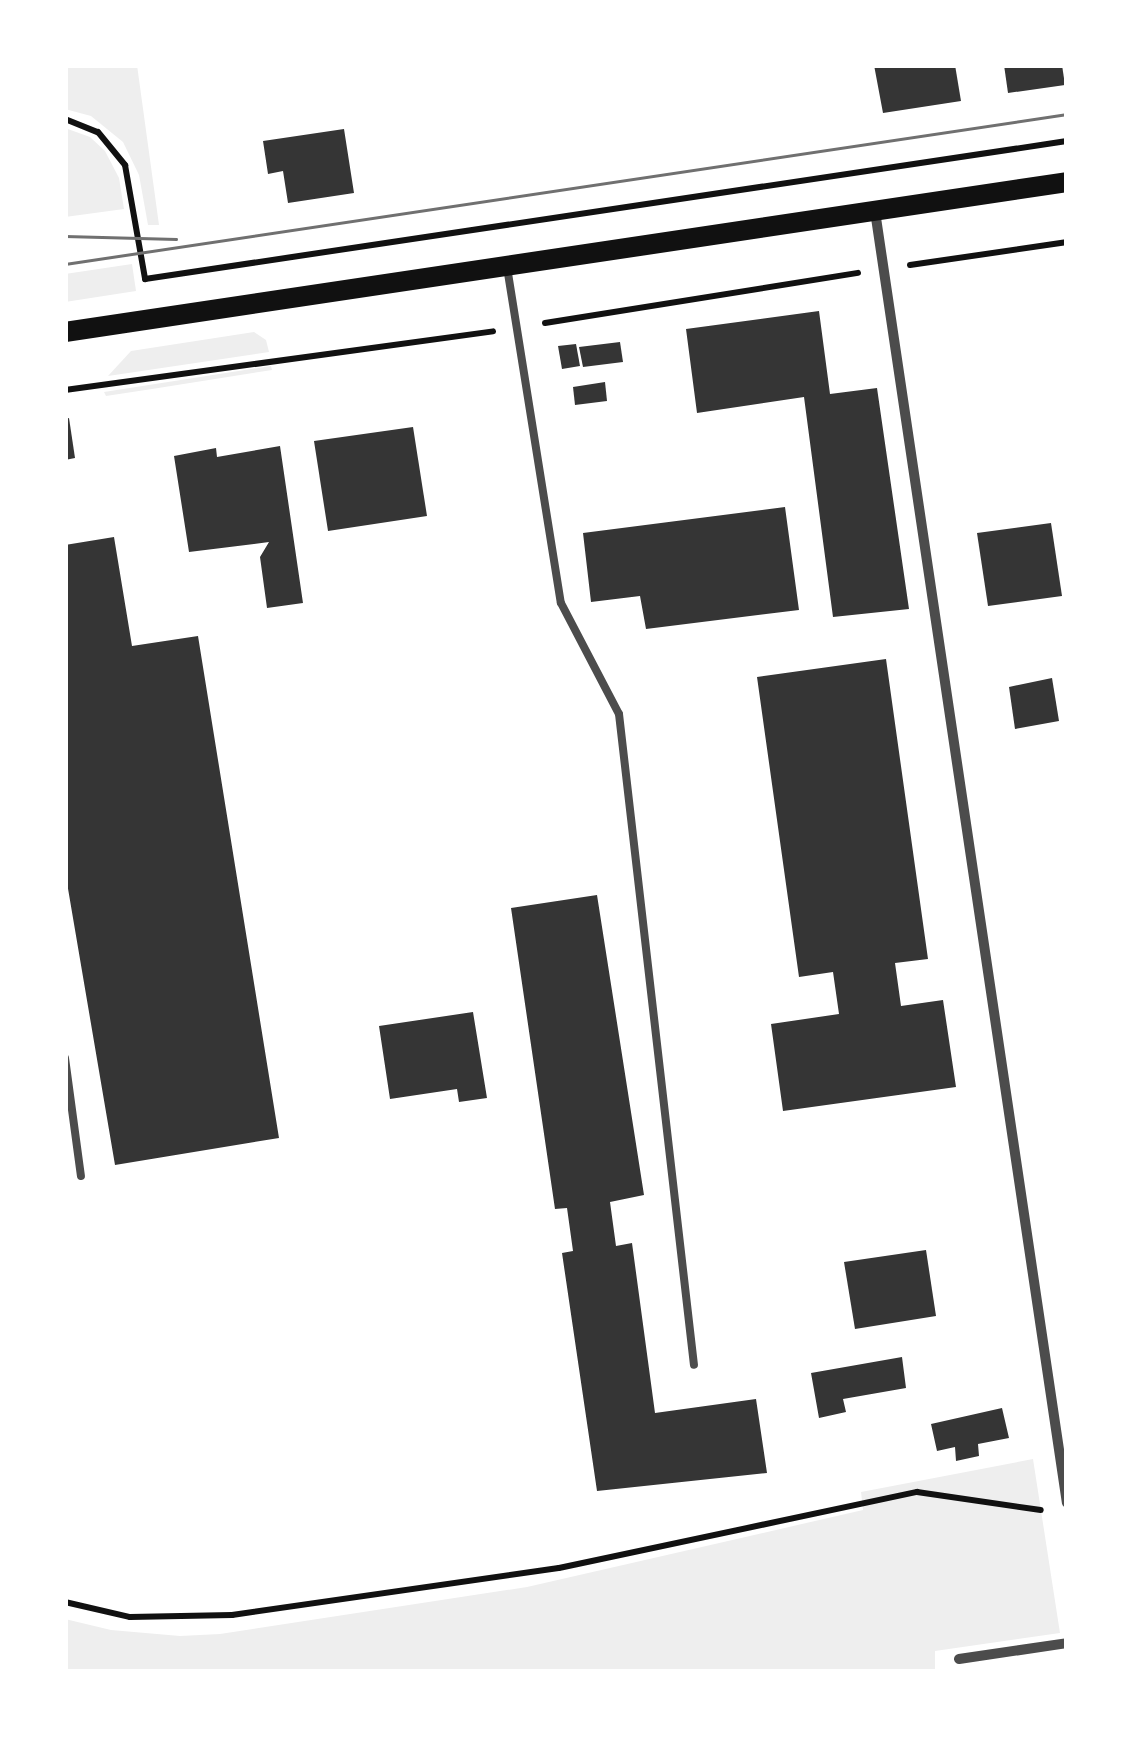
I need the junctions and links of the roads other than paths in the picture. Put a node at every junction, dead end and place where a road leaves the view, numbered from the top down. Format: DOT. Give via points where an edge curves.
graph roads {
  1 [pos="1067,182"];
  2 [pos="875,211"];
  3 [pos="507,266"];
  4 [pos="65,332"];
  5 [pos="65,1058"];
  6 [pos="81,1176"];
  7 [pos="694,1365"];
  8 [pos="1067,1504"];
  9 [pos="1067,1644"];
  10 [pos="959,1659"];
  1 -- 2 [label="main road"];
  2 -- 3 [label="main road"];
  2 -- 8 [label="street"];
  3 -- 4 [label="main road"];
  3 -- 7 [label="lane" via="562,603 620,714"];
  5 -- 6 [label="lane"];
  9 -- 10 [label="street"];
}
